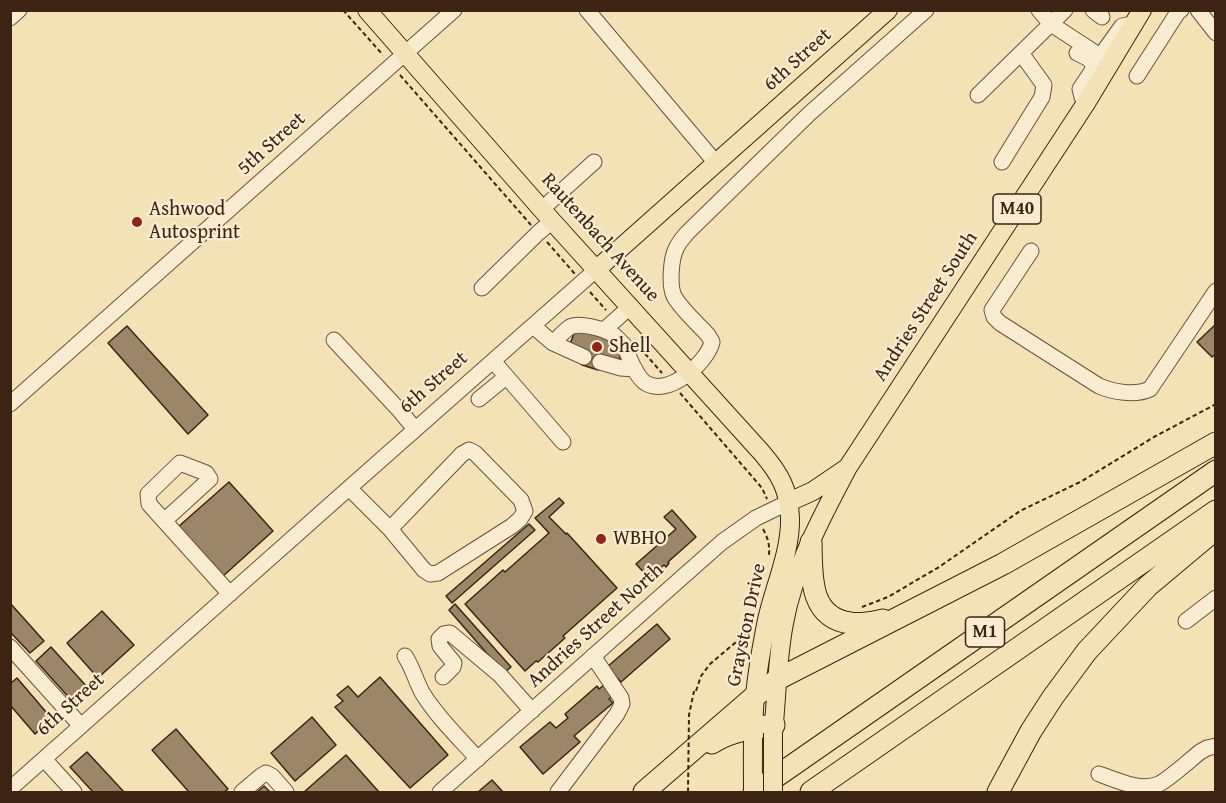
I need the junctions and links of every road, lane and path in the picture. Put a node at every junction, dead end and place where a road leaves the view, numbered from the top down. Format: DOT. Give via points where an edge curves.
graph roads {
  1 [pos="19,10"];
  2 [pos="367,10"];
  3 [pos="454,10"];
  4 [pos="587,10"];
  5 [pos="888,10"];
  6 [pos="926,10"];
  7 [pos="1039,10"];
  8 [pos="1065,10"];
  9 [pos="1181,10"];
  10 [pos="1198,10"];
  11 [pos="1138,17"];
  12 [pos="10,18"];
  13 [pos="1051,24"];
  14 [pos="1215,33"];
  15 [pos="405,53"];
  16 [pos="1021,53"];
  17 [pos="1137,76"];
  18 [pos="978,95"];
  19 [pos="1086,103"];
  20 [pos="594,162"];
  21 [pos="1002,162"];
  22 [pos="716,164"];
  23 [pos="547,215"];
  24 [pos="1031,251"];
  25 [pos="597,269"];
  26 [pos="482,288"];
  27 [pos="1215,291"];
  28 [pos="558,304"];
  29 [pos="631,306"];
  30 [pos="533,326"];
  31 [pos="571,326"];
  32 [pos="604,330"];
  33 [pos="334,340"];
  34 [pos="553,343"];
  35 [pos="585,357"];
  36 [pos="493,361"];
  37 [pos="600,362"];
  38 [pos="635,369"];
  39 [pos="690,372"];
  40 [pos="506,377"];
  41 [pos="479,399"];
  42 [pos="10,404"];
  43 [pos="1215,404"];
  44 [pos="415,429"];
  45 [pos="563,442"];
  46 [pos="1215,443"];
  47 [pos="848,467"];
  48 [pos="1215,471"];
  49 [pos="349,488"];
  50 [pos="789,502"];
  51 [pos="1215,512"];
  52 [pos="756,518"];
  53 [pos="164,521"];
  54 [pos="390,529"];
  55 [pos="1215,529"];
  56 [pos="811,542"];
  57 [pos="769,558"];
  58 [pos="230,594"];
  59 [pos="1215,598"];
  60 [pos="856,609"];
  61 [pos="901,617"];
  62 [pos="1186,621"];
  63 [pos="752,627"];
  64 [pos="10,647"];
  65 [pos="405,656"];
  66 [pos="594,656"];
  67 [pos="443,677"];
  68 [pos="778,679"];
  69 [pos="755,696"];
  70 [pos="532,711"];
  71 [pos="81,726"];
  72 [pos="764,731"];
  73 [pos="1215,746"];
  74 [pos="44,759"];
  75 [pos="478,759"];
  76 [pos="1100,774"];
  77 [pos="10,789"];
  78 [pos="74,792"];
  79 [pos="242,792"];
  80 [pos="286,792"];
  81 [pos="440,792"];
  82 [pos="558,792"];
  83 [pos="646,792"];
  84 [pos="689,792"];
  85 [pos="754,792"];
  86 [pos="772,792"];
  87 [pos="811,792"];
  88 [pos="998,792"];
  1 -- 12 [label="street"];
  2 -- 15 [label="main road, Rautenbach Avenue"];
  3 -- 15 [label="street, 5th Street"];
  4 -- 22 [label="street"];
  5 -- 22 [label="main road, 6th Street"];
  6 -- 39 [label="street" via="809,114 676,248 672,294 712,342"];
  7 -- 13 [label="street"];
  8 -- 13 [label="street"];
  9 -- 17 [label="street"];
  10 -- 14 [label="street"];
  11 -- 13 [label="street" via="1122,26 1102,54"];
  11 -- 19 [label="main road, Andries Street South / M40"];
  13 -- 16 [label="street"];
  13 -- 19 [label="street" via="1056,39 1093,64 1080,89"];
  15 -- 23 [label="main road, Rautenbach Avenue"];
  15 -- 42 [label="street, 5th Street"];
  16 -- 18 [label="street"];
  16 -- 21 [label="street" via="1044,90"];
  19 -- 47 [label="main road, Andries Street South / M40"];
  20 -- 23 [label="street"];
  22 -- 25 [label="main road, 6th Street"];
  23 -- 25 [label="main road, Rautenbach Avenue"];
  23 -- 26 [label="street" via="538,232"];
  24 -- 27 [label="street" via="992,310 994,317 1110,390 1150,389"];
  25 -- 28 [label="street, 6th Street"];
  25 -- 29 [label="main road, Rautenbach Avenue / M40"];
  28 -- 30 [label="street, 6th Street"];
  28 -- 31 [label="street"];
  29 -- 32 [label="street"];
  29 -- 39 [label="main road, Rautenbach Avenue / M40"];
  30 -- 34 [label="street"];
  30 -- 36 [label="street, 6th Street"];
  31 -- 32 [label="street"];
  31 -- 34 [label="street"];
  32 -- 38 [label="street" via="623,345"];
  33 -- 44 [label="street"];
  34 -- 35 [label="street"];
  36 -- 40 [label="street"];
  36 -- 44 [label="street, 6th Street"];
  37 -- 38 [label="street"];
  38 -- 39 [label="street" via="643,380 657,386 671,384"];
  39 -- 50 [label="main road, Rautenbach Avenue / M40" via="774,467"];
  40 -- 41 [label="street"];
  40 -- 45 [label="street"];
  43 -- 60 [label="path" via="1082,481 1020,511 888,597"];
  44 -- 49 [label="street, 6th Street"];
  46 -- 61 [label="highway" via="1003,564"];
  47 -- 50 [label="main road"];
  47 -- 56 [label="main road, Andries Street South / M40"];
  48 -- 85 [label="highway, M1"];
  49 -- 54 [label="street"];
  49 -- 58 [label="street, 6th Street"];
  50 -- 52 [label="street, Andries Street North"];
  50 -- 69 [label="main road, Grayston Drive / M40" via="787,544 767,618"];
  51 -- 87 [label="highway, M1"];
  52 -- 57 [label="path" via="769,541"];
  52 -- 66 [label="street, Andries Street North" via="722,542"];
  53 -- 58 [label="street"];
  54 -- 54 [label="street" via="469,450 521,500 525,511 512,526 438,573 424,570"];
  55 -- 88 [label="highway" via="1148,586 1087,651 1031,731"];
  56 -- 61 [label="highway" via="814,589 826,612 840,621 857,624"];
  56 -- 68 [label="main road, Grayston Drive / M40" via="784,621"];
  58 -- 71 [label="street, 6th Street"];
  59 -- 62 [label="street"];
  61 -- 68 [label="highway"];
  63 -- 84 [label="path, bridge" via="700,675 689,715"];
  64 -- 71 [label="street"];
  65 -- 75 [label="street" via="423,693"];
  66 -- 70 [label="street, Andries Street North"];
  66 -- 82 [label="street" via="622,704"];
  67 -- 70 [label="street" via="454,663 439,639 450,633 500,675"];
  68 -- 69 [label="highway"];
  68 -- 72 [label="main road, Grayston Drive / M40"];
  69 -- 72 [label="main road, Grayston Drive / M40"];
  69 -- 83 [label="highway"];
  70 -- 75 [label="street, Andries Street North"];
  71 -- 74 [label="street, 6th Street"];
  72 -- 83 [label="highway" via="721,736"];
  72 -- 85 [label="main road, Grayston Drive / M40"];
  72 -- 86 [label="main road, Grayston Drive / M40, bridge"];
  73 -- 76 [label="street" via="1152,786 1138,786"];
  74 -- 77 [label="street, 6th Street"];
  74 -- 78 [label="street"];
  75 -- 81 [label="street, Andries Street North"];
  79 -- 80 [label="street" via="266,773"];
}
